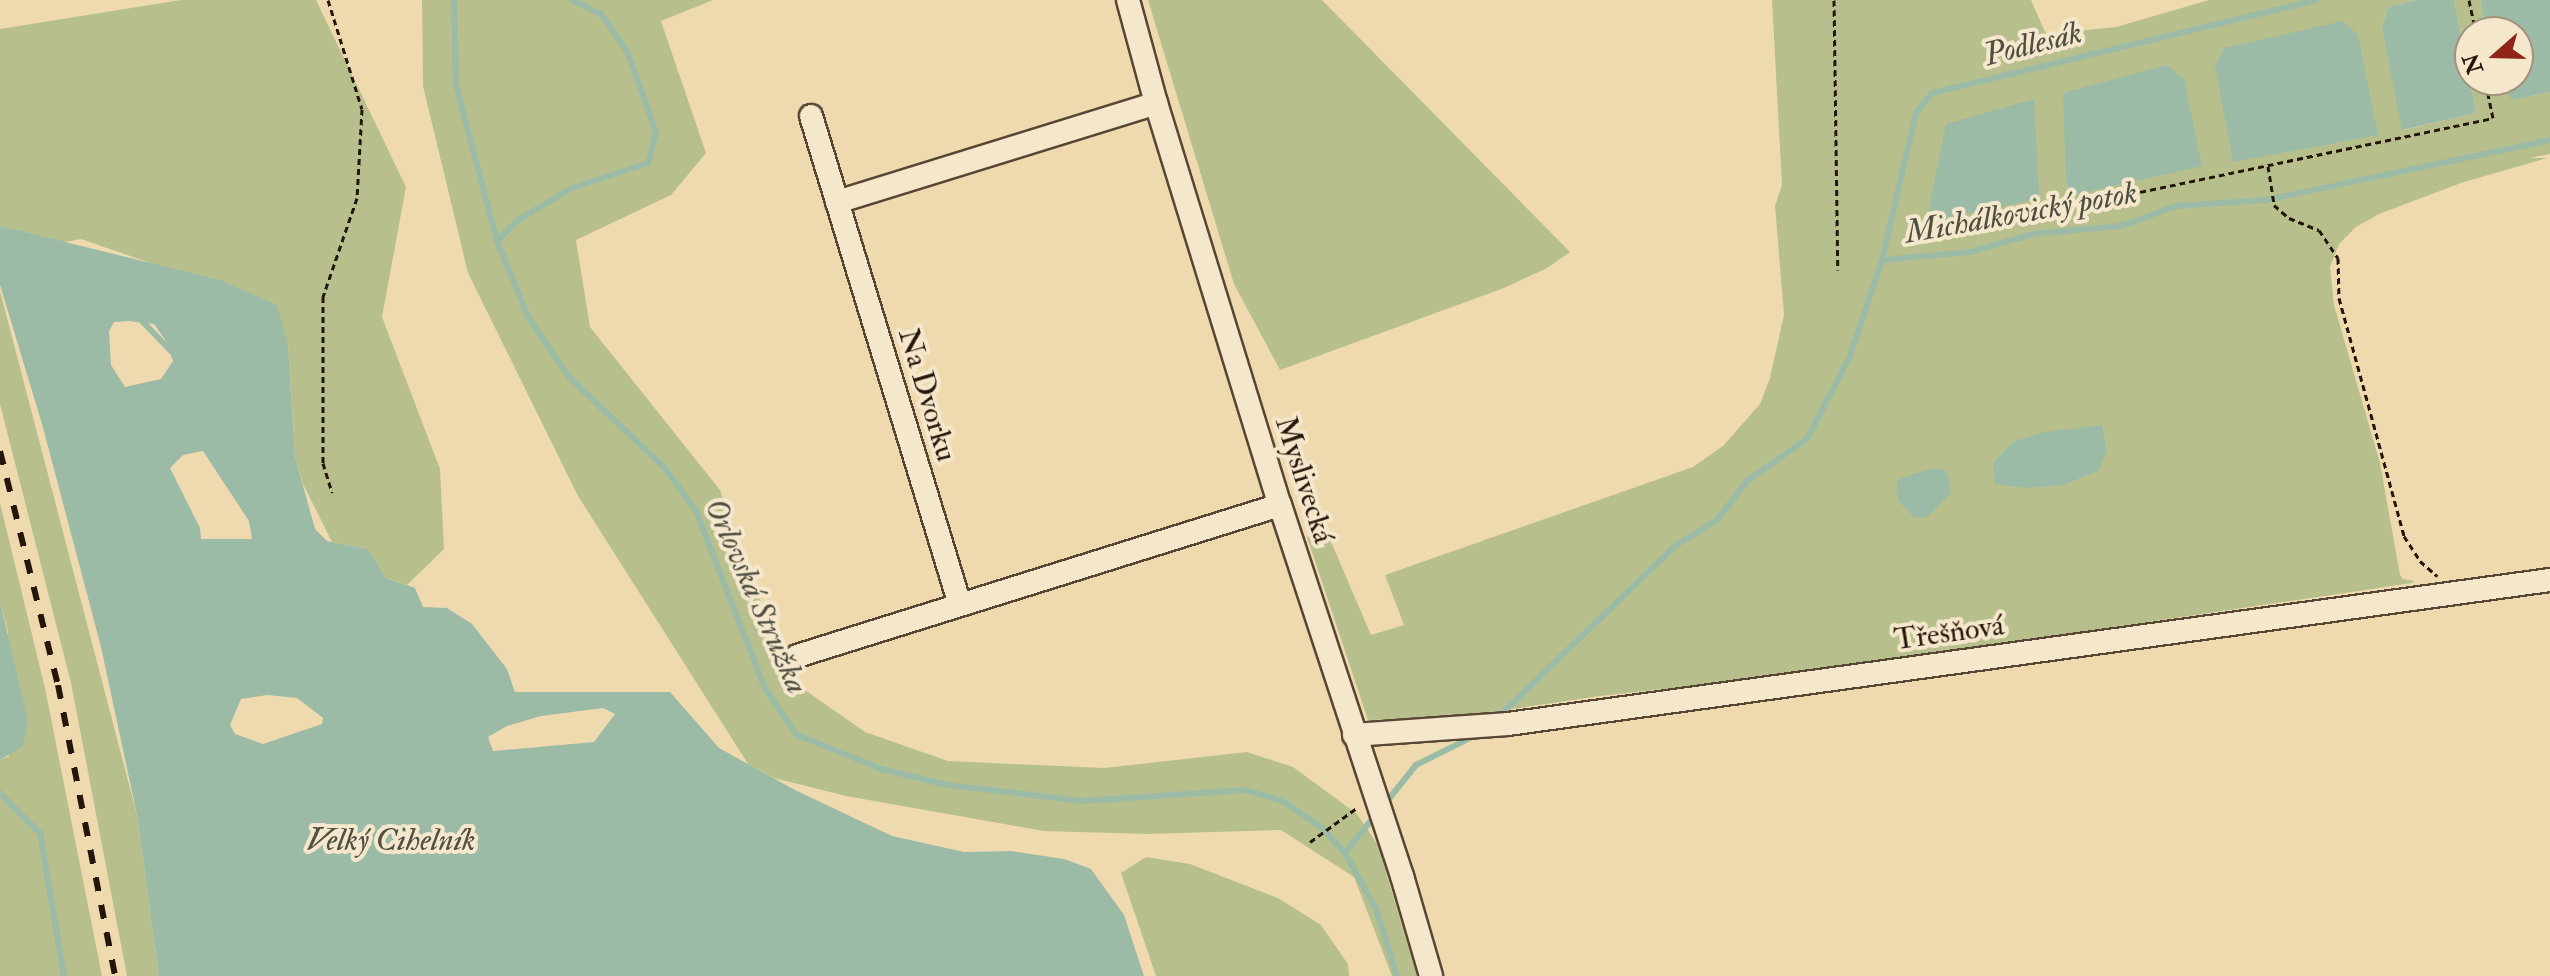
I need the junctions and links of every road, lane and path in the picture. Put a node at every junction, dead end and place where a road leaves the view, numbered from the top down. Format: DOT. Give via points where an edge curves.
graph roads {
  1 [pos="328,0"];
  2 [pos="1128,0"];
  3 [pos="1834,0"];
  4 [pos="2488,96"];
  5 [pos="1156,103"];
  6 [pos="811,116"];
  7 [pos="2268,166"];
  8 [pos="837,202"];
  9 [pos="1925,237"];
  10 [pos="1838,270"];
  11 [pos="332,493"];
  12 [pos="1280,505"];
  13 [pos="2550,580"];
  14 [pos="2458,593"];
  15 [pos="960,605"];
  16 [pos="797,656"];
  17 [pos="1354,735"];
  18 [pos="1337,825"];
  19 [pos="1310,842"];
  20 [pos="1431,976"];
  1 -- 11 [label="path" via="362,109 357,198 323,297 323,463"];
  2 -- 5 [label="street, Myslivecká"];
  3 -- 10 [label="path"];
  4 -- 7 [label="path" via="2493,118"];
  5 -- 8 [label="street"];
  5 -- 12 [label="street, Myslivecká"];
  6 -- 8 [label="street, Na Dvorku"];
  7 -- 9 [label="path"];
  7 -- 14 [label="path" via="2274,205 2289,218 2319,230 2338,258 2339,298 2404,536 2420,561"];
  8 -- 15 [label="street, Na Dvorku"];
  12 -- 15 [label="street"];
  12 -- 17 [label="street, Myslivecká"];
  13 -- 14 [label="street, Třešňová"];
  14 -- 17 [label="street, Třešňová" via="1508,724"];
  15 -- 16 [label="street"];
  17 -- 20 [label="street, Myslivecká"];
  18 -- 19 [label="path"];
}
